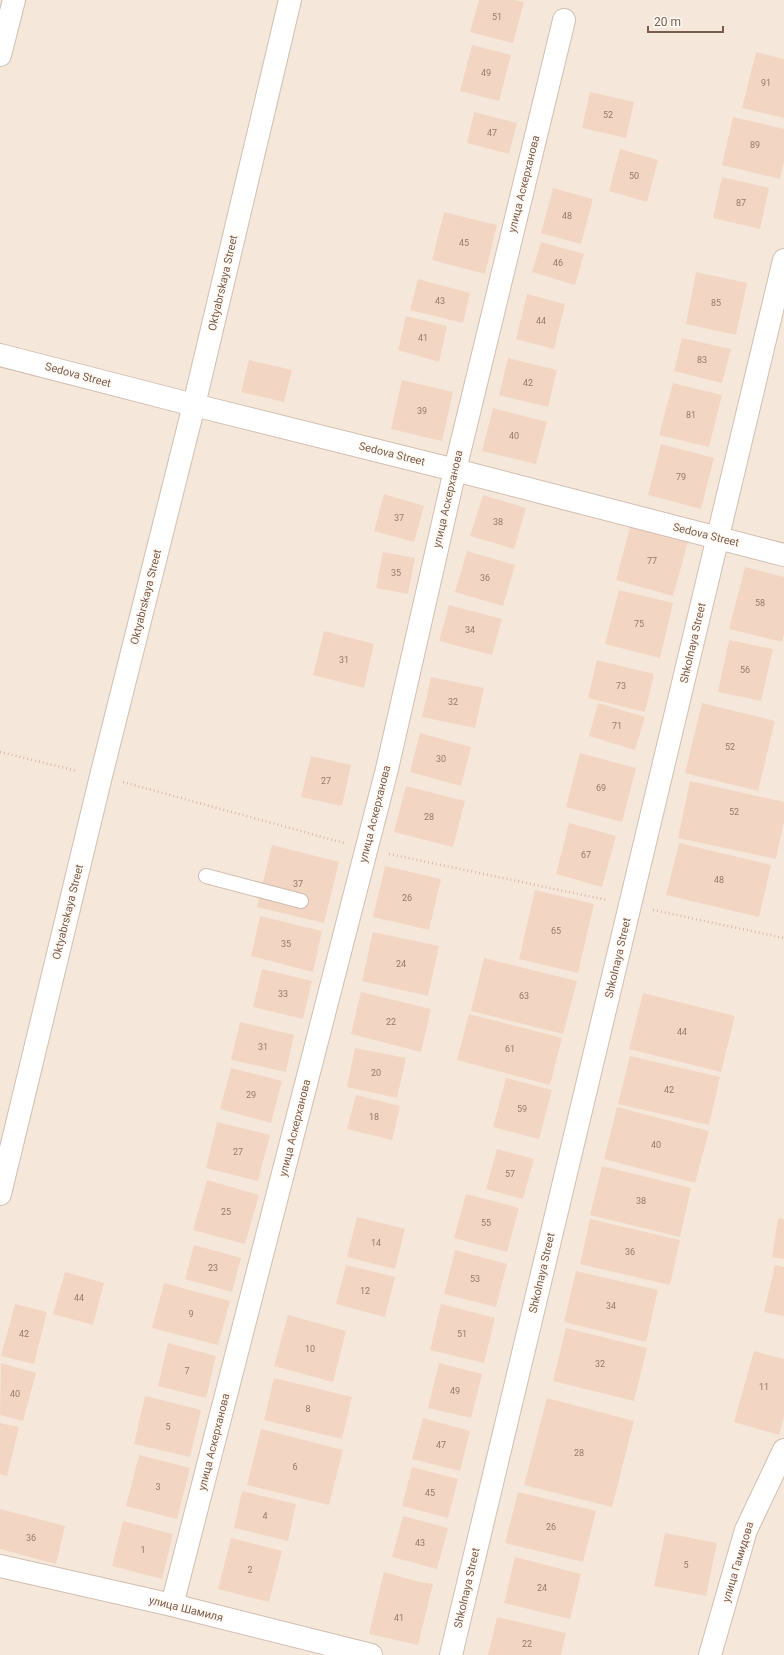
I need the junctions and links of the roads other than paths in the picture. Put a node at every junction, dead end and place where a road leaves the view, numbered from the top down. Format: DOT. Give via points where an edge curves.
graph roads {
  1 [pos="14,0"];
  2 [pos="290,0"];
  3 [pos="564,20"];
  4 [pos="0,55"];
  5 [pos="784,260"];
  6 [pos="0,355"];
  7 [pos="194,405"];
  8 [pos="455,470"];
  9 [pos="717,538"];
  10 [pos="784,555"];
  11 [pos="206,876"];
  12 [pos="301,901"];
  13 [pos="0,1194"];
  14 [pos="784,1450"];
  15 [pos="0,1566"];
  16 [pos="172,1605"];
  17 [pos="320,1649"];
  18 [pos="371,1655"];
  19 [pos="451,1655"];
  20 [pos="710,1655"];
  1 -- 4 [label="street"];
  2 -- 7 [label="street, Oktyabrskaya Street"];
  3 -- 8 [label="street, улица Аскерханова"];
  5 -- 9 [label="street, Shkolnaya Street"];
  6 -- 7 [label="street, Sedova Street"];
  7 -- 8 [label="street, Sedova Street"];
  7 -- 13 [label="street, Oktyabrskaya Street"];
  8 -- 9 [label="street, Sedova Street"];
  8 -- 16 [label="street, улица Аскерханова" via="387,769"];
  9 -- 10 [label="street, Sedova Street"];
  9 -- 19 [label="street, Shkolnaya Street"];
  11 -- 12 [label="lane"];
  14 -- 20 [label="street, улица Гамидова" via="746,1530"];
  15 -- 16 [label="street, улица Шамиля"];
  16 -- 17 [label="street, улица Шамиля"];
  17 -- 18 [label="street, улица Шамиля"];
}
